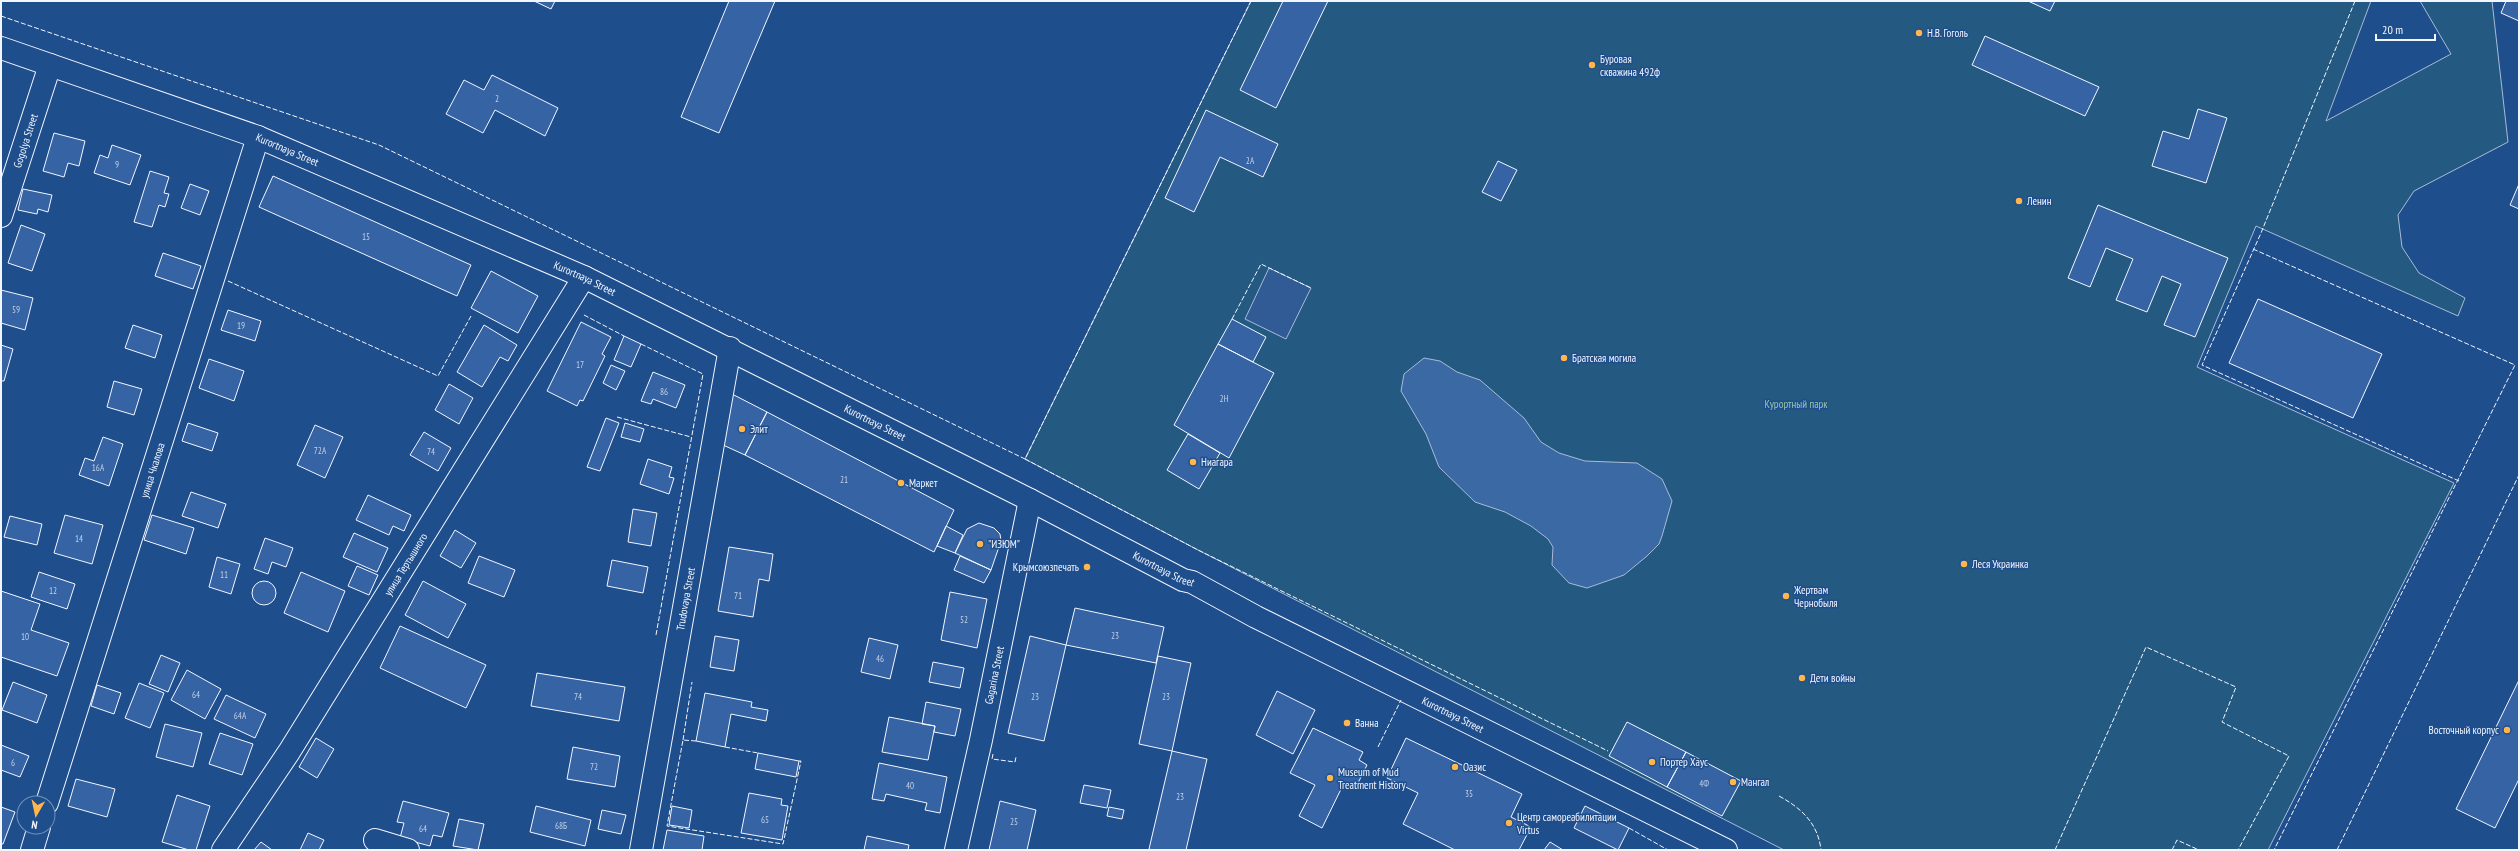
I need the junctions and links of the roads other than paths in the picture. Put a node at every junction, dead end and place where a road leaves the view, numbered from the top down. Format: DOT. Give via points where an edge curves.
graph roads {
  1 [pos="1,48"];
  2 [pos="50,65"];
  3 [pos="258,137"];
  4 [pos="1,216"];
  5 [pos="584,277"];
  6 [pos="730,348"];
  7 [pos="1030,500"];
  8 [pos="50,795"];
  9 [pos="37,835"];
  10 [pos="375,840"];
  11 [pos="32,850"];
  12 [pos="223,850"];
  13 [pos="408,850"];
  14 [pos="641,850"];
  15 [pos="956,850"];
  16 [pos="1726,850"];
  1 -- 2 [label="street, Kurortnaya Street"];
  2 -- 3 [label="street, Kurortnaya Street"];
  2 -- 4 [label="street, Gogolya Street"];
  3 -- 5 [label="street, Kurortnaya Street"];
  3 -- 8 [label="street, улица Чкалова"];
  5 -- 6 [label="street, Kurortnaya Street"];
  5 -- 12 [label="street, улица Тертышного" via="289,752"];
  6 -- 7 [label="street, Kurortnaya Street"];
  6 -- 14 [label="street, Trudovaya Street"];
  7 -- 15 [label="street, Gagarina Street"];
  7 -- 16 [label="street, Kurortnaya Street" via="1270,624"];
  9 -- 11 [label="street"];
  10 -- 13 [label="street"];
}
